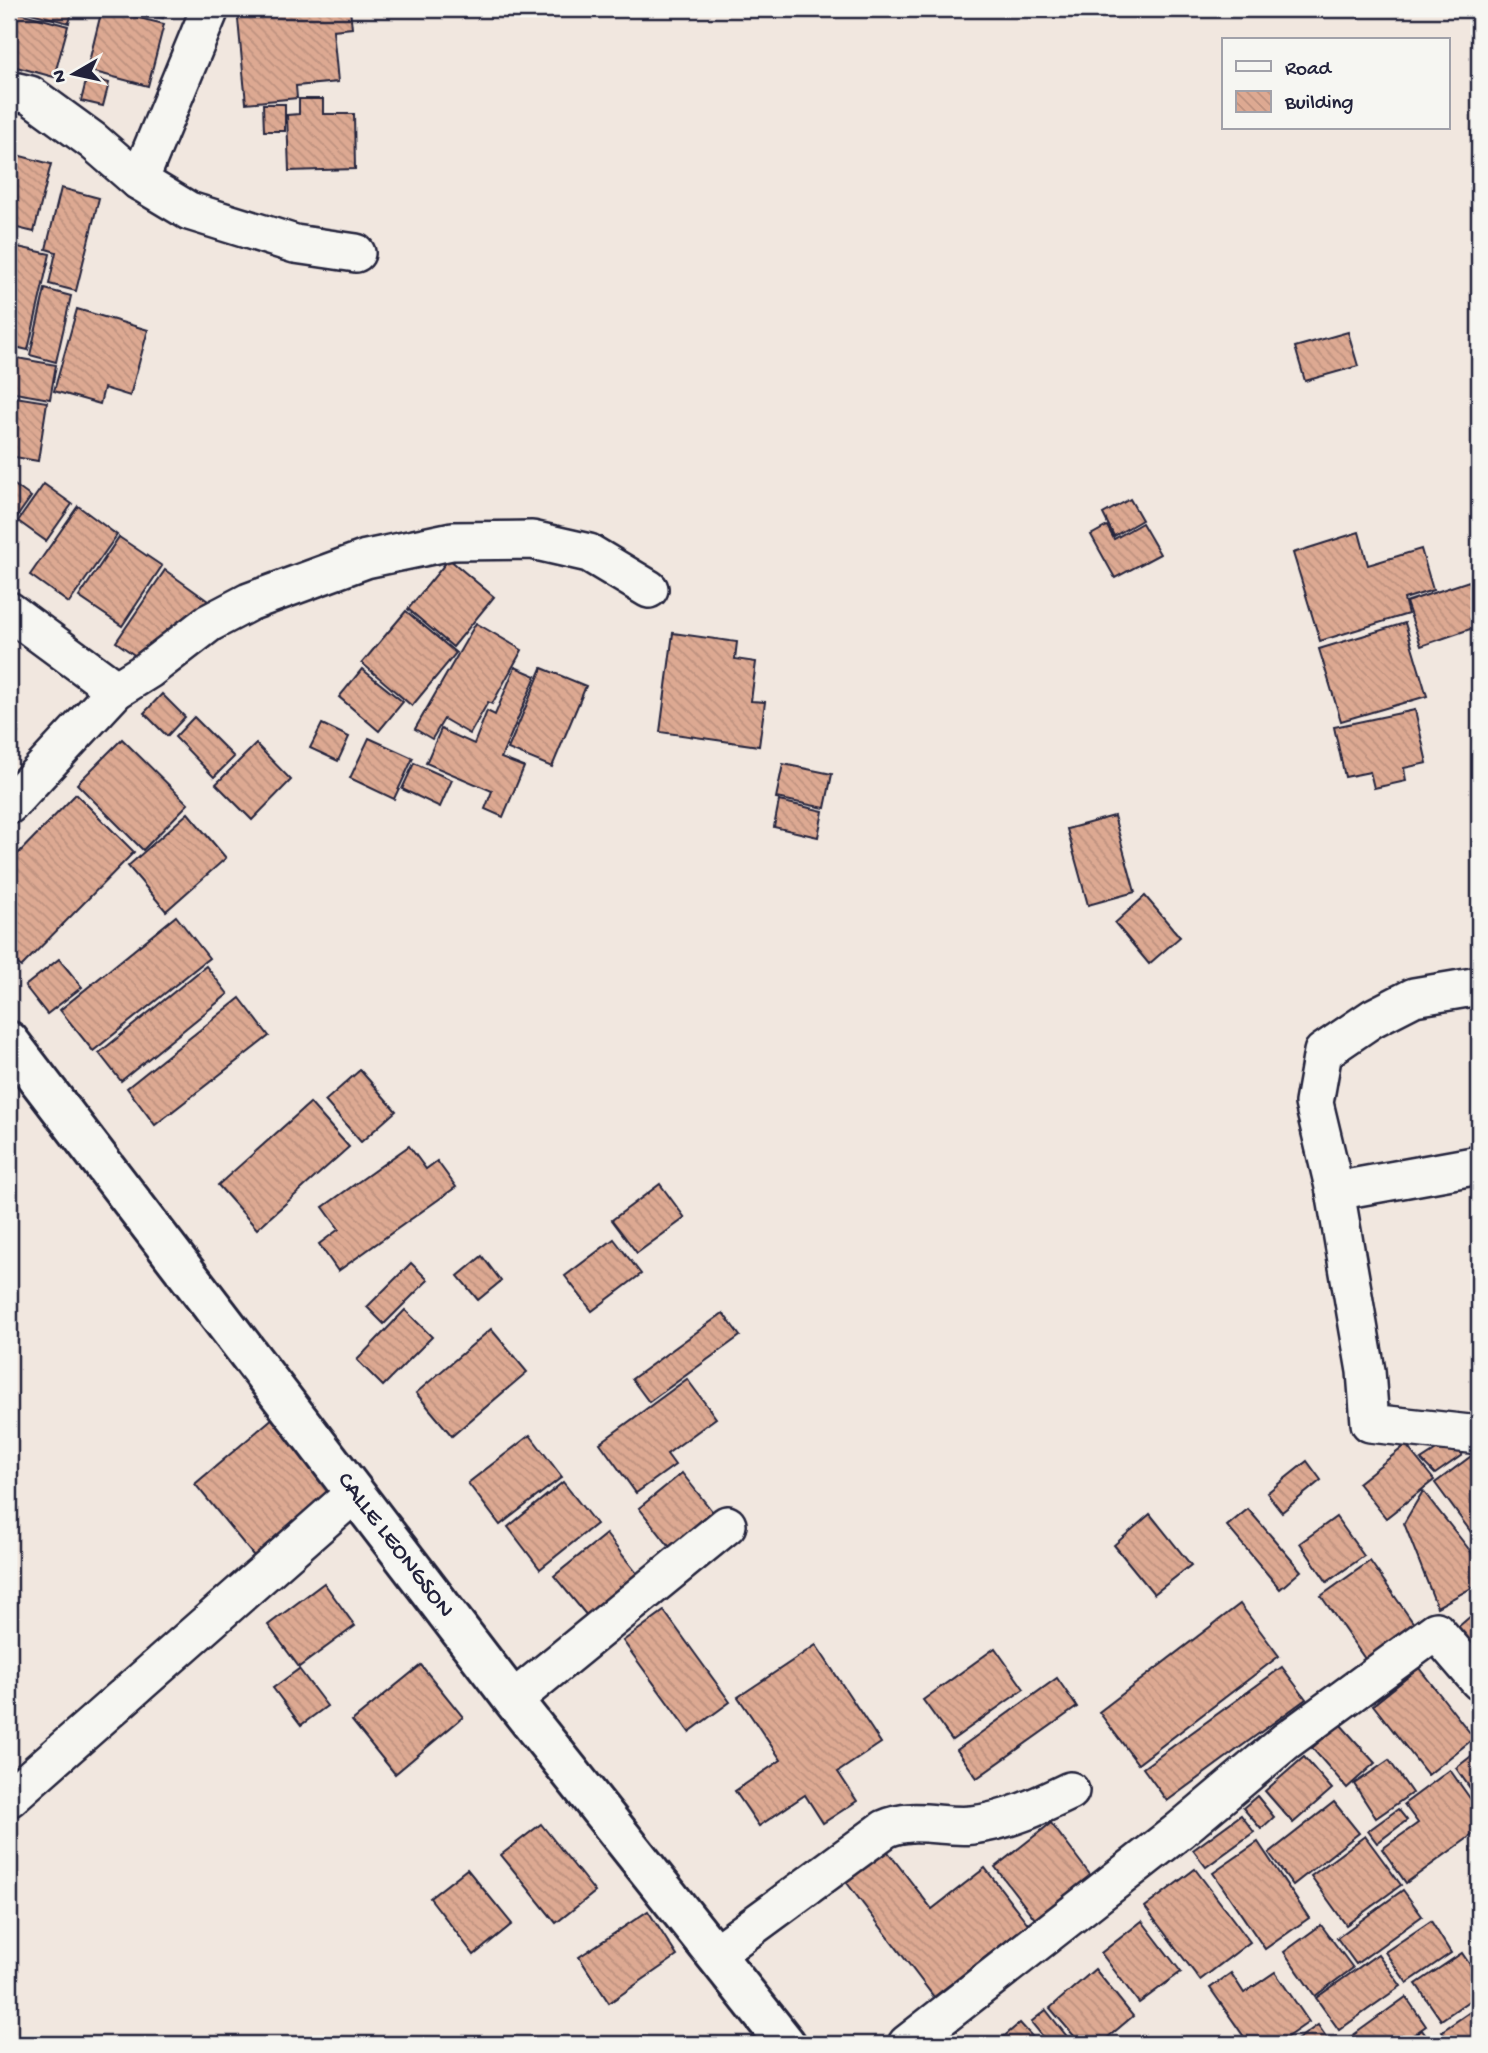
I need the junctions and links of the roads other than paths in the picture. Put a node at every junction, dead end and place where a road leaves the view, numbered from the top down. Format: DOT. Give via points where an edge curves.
graph roads {
  1 [pos="210,9"];
  2 [pos="9,90"];
  3 [pos="139,181"];
  4 [pos="356,253"];
  5 [pos="649,589"];
  6 [pos="9,611"];
  7 [pos="116,690"];
  8 [pos="9,805"];
  9 [pos="1479,986"];
  10 [pos="9,1041"];
  11 [pos="1479,1165"];
  12 [pos="1335,1191"];
  13 [pos="1479,1435"];
  14 [pos="355,1493"];
  15 [pos="727,1525"];
  16 [pos="1479,1681"];
  17 [pos="513,1700"];
  18 [pos="1070,1791"];
  19 [pos="9,1798"];
  20 [pos="715,1954"];
  21 [pos="786,2044"];
  22 [pos="907,2044"];
  1 -- 3 [label="street"];
  2 -- 3 [label="street" via="30,95"];
  3 -- 4 [label="street" via="190,211 295,244"];
  5 -- 7 [label="street" via="589,553 532,540 452,541 418,547 366,559 249,602 209,623"];
  6 -- 7 [label="street"];
  7 -- 8 [label="street"];
  9 -- 12 [label="street" via="1414,998 1373,1018 1323,1052 1314,1103"];
  10 -- 14 [label="main road, CALLE LEONGSON"];
  11 -- 12 [label="street"];
  12 -- 13 [label="street" via="1366,1371 1370,1423"];
  14 -- 17 [label="main road, CALLE LEONGSON"];
  14 -- 19 [label="street"];
  15 -- 17 [label="street"];
  16 -- 22 [label="street" via="1436,1631 1286,1741"];
  17 -- 20 [label="main road, CALLE LEONGSON"];
  18 -- 20 [label="street" via="1036,1808 971,1825 899,1823 885,1829"];
  20 -- 21 [label="main road, CALLE LEONGSON"];
}
